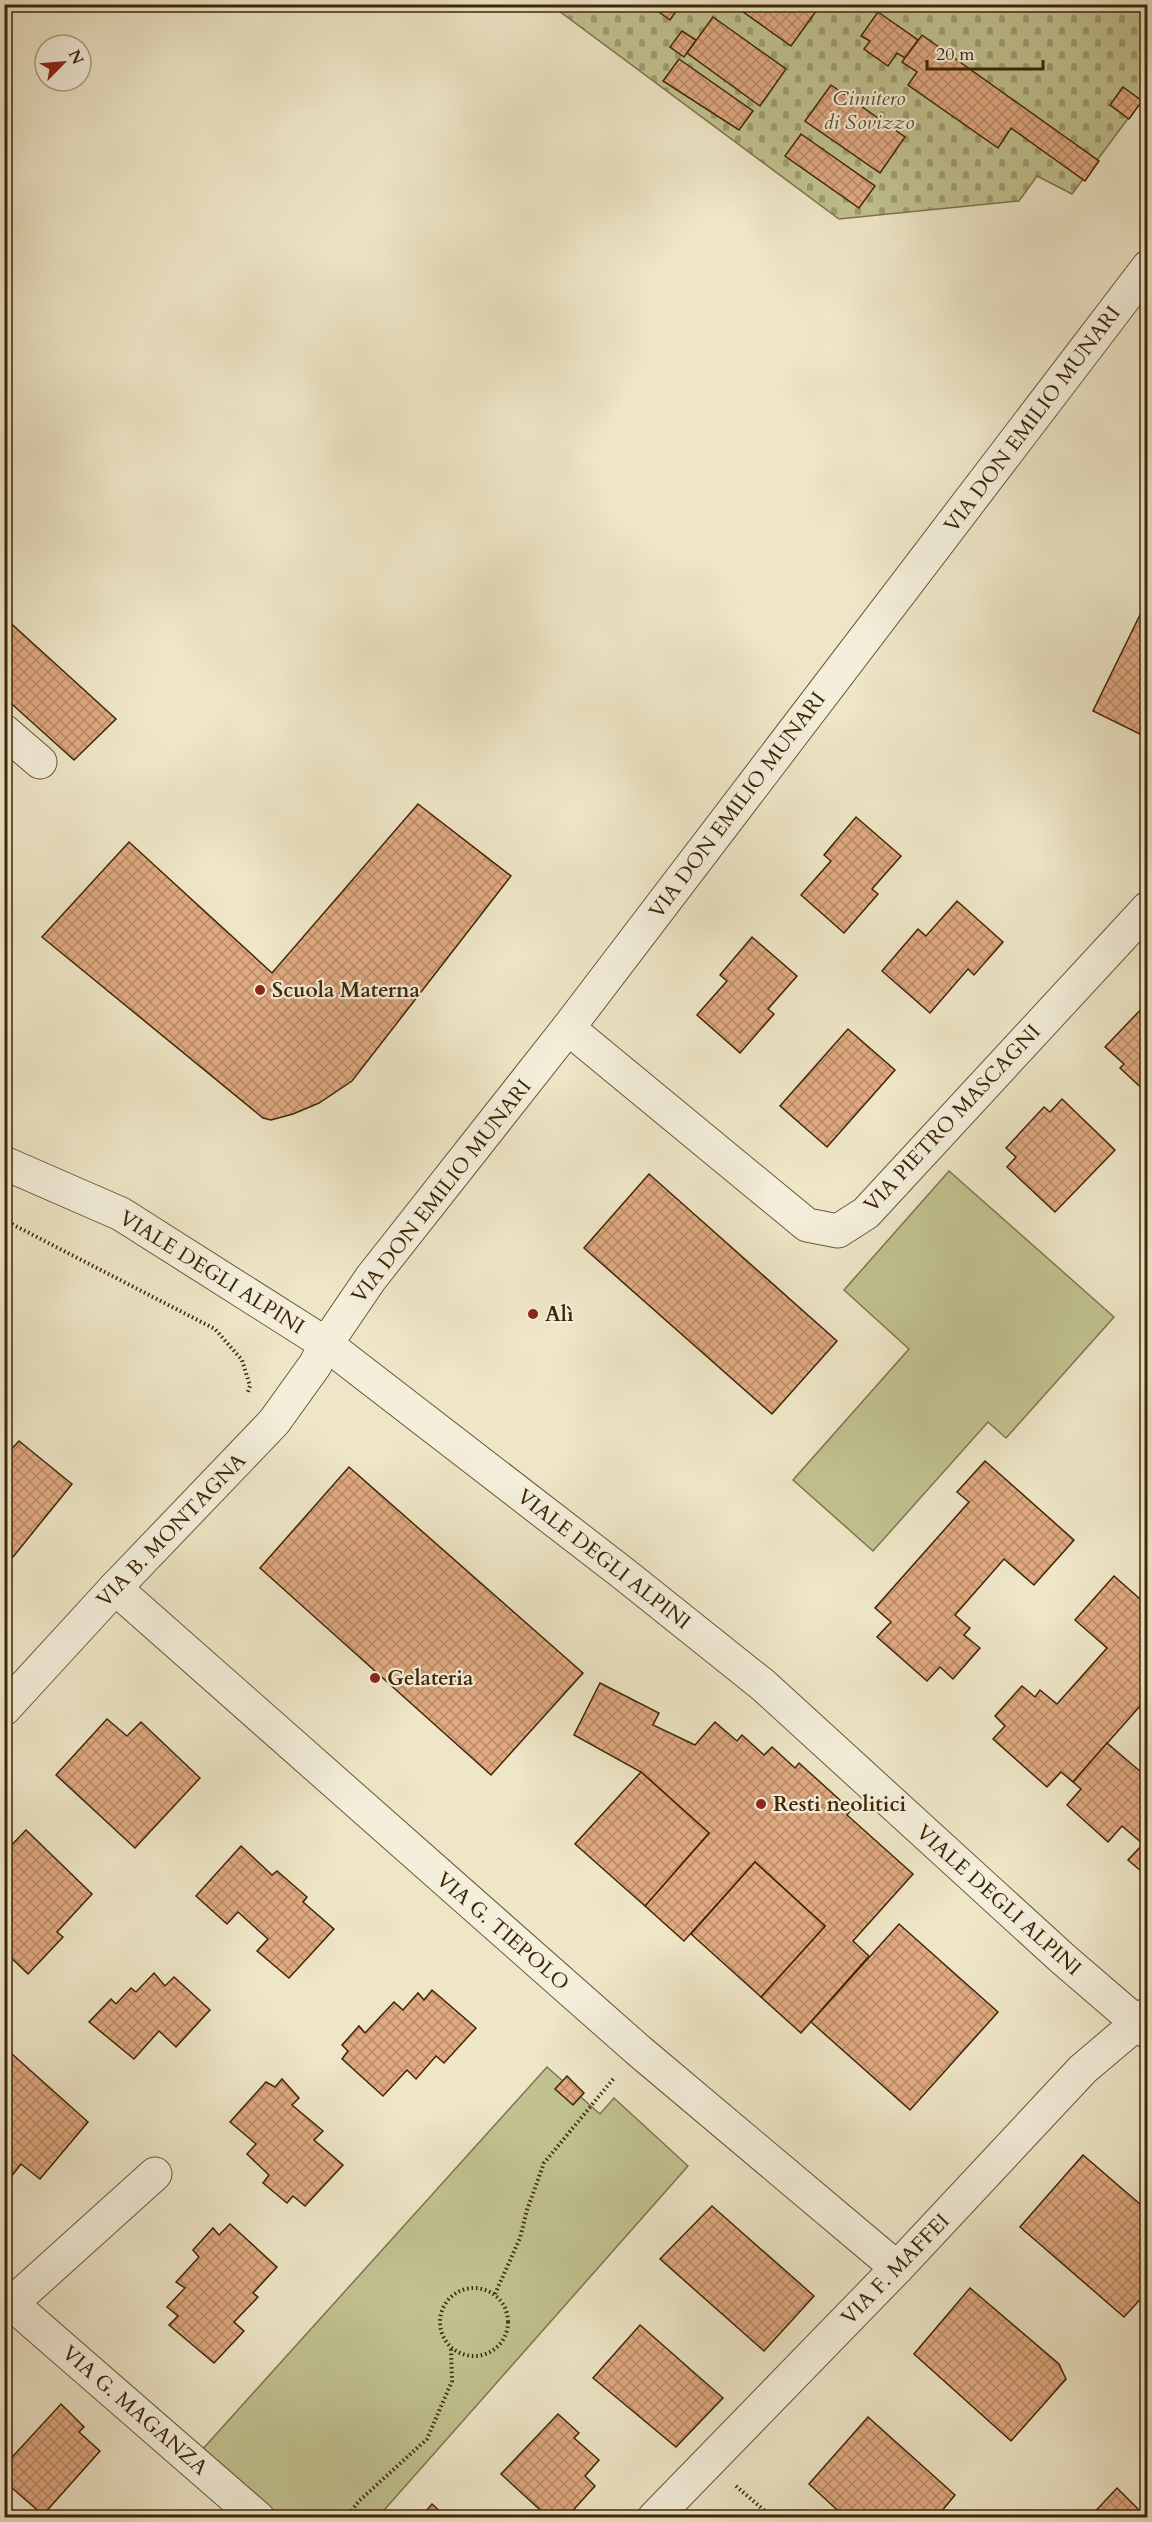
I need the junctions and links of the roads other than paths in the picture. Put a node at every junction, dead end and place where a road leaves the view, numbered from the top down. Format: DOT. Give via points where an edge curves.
graph roads {
  1 [pos="1148,267"];
  2 [pos="4,731"];
  3 [pos="40,762"];
  4 [pos="1148,909"];
  5 [pos="568,1028"];
  6 [pos="4,1163"];
  7 [pos="326,1344"];
  8 [pos="115,1588"];
  9 [pos="4,1709"];
  10 [pos="1144,2023"];
  11 [pos="155,2174"];
  12 [pos="897,2268"];
  13 [pos="8,2300"];
  14 [pos="258,2517"];
  15 [pos="654,2517"];
  1 -- 5 [label="street, VIA DON EMILIO MUNARI"];
  2 -- 3 [label="street"];
  4 -- 5 [label="street, VIA PIETRO MASCAGNI" via="866,1213 838,1231 807,1225"];
  5 -- 7 [label="street, VIA DON EMILIO MUNARI" via="371,1278"];
  6 -- 7 [label="street, VIALE DEGLI ALPINI" via="121,1214"];
  7 -- 8 [label="street, VIA B. MONTAGNA" via="274,1422"];
  7 -- 10 [label="street, VIALE DEGLI ALPINI" via="763,1685 1062,1958"];
  8 -- 9 [label="street, VIA B. MONTAGNA"];
  8 -- 12 [label="street, VIA G. TIEPOLO" via="638,2050"];
  10 -- 12 [label="street, VIA F. MAFFEI" via="1083,2069"];
  11 -- 13 [label="street, VIA G. MAGANZA"];
  12 -- 15 [label="street, VIA F. MAFFEI"];
  13 -- 14 [label="street, VIA G. MAGANZA"];
}
